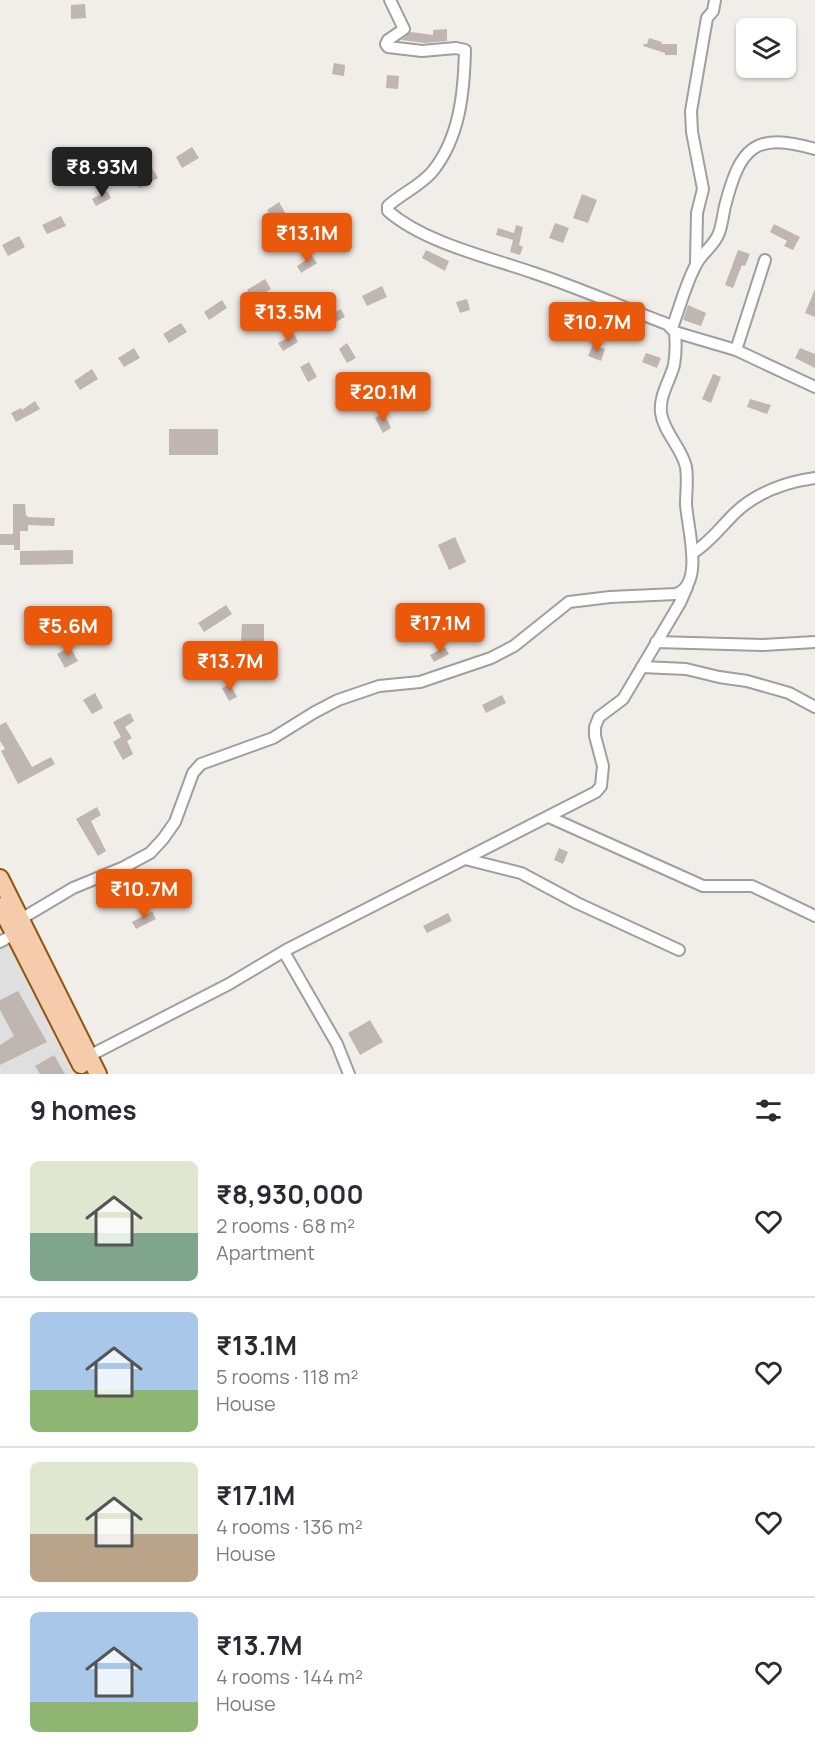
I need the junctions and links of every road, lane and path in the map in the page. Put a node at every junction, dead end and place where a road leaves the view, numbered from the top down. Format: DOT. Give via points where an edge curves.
graph roads {
  1 [pos="390,0"];
  2 [pos="715,0"];
  3 [pos="815,149"];
  4 [pos="765,260"];
  5 [pos="696,264"];
  6 [pos="673,330"];
  7 [pos="736,350"];
  8 [pos="815,387"];
  9 [pos="815,478"];
  10 [pos="693,553"];
  11 [pos="690,581"];
  12 [pos="657,642"];
  13 [pos="815,642"];
  14 [pos="642,666"];
  15 [pos="815,707"];
  16 [pos="549,817"];
  17 [pos="465,859"];
  18 [pos="0,878"];
  19 [pos="0,906"];
  20 [pos="815,916"];
  21 [pos="12,932"];
  22 [pos="680,950"];
  23 [pos="284,952"];
  24 [pos="89,1056"];
  25 [pos="86,1074"];
  26 [pos="98,1074"];
  27 [pos="349,1074"];
  1 -- 6 [label="street" via="404,29 388,40 388,47 422,51 464,48 465,57 462,98 449,145 432,171 388,206 388,211 465,251 555,280"];
  2 -- 5 [label="street" via="707,18 691,111 703,189 697,213"];
  3 -- 5 [label="street" via="770,142 748,152 734,178 716,241"];
  4 -- 7 [label="street"];
  5 -- 6 [label="street"];
  6 -- 7 [label="street"];
  6 -- 10 [label="street" via="676,353 662,397 661,414 686,467 686,506"];
  7 -- 8 [label="street"];
  9 -- 10 [label="street" via="759,496"];
  10 -- 11 [label="street"];
  11 -- 12 [label="street"];
  11 -- 21 [label="street" via="676,594 569,602 514,646 491,658 420,682 379,687 338,700 273,738 201,764 193,773 175,822 150,853 72,888"];
  12 -- 13 [label="street"];
  12 -- 14 [label="street"];
  14 -- 15 [label="street" via="686,669 747,681 789,693"];
  14 -- 16 [label="street" via="622,699 599,717 595,727 603,766 601,786"];
  16 -- 17 [label="street"];
  16 -- 20 [label="street" via="703,886 752,886"];
  17 -- 22 [label="street" via="521,873"];
  17 -- 23 [label="street"];
  18 -- 21 [label="main road"];
  19 -- 21 [label="main road"];
  21 -- 24 [label="main road"];
  21 -- 25 [label="main road"];
  23 -- 24 [label="street"];
  23 -- 27 [label="street" via="342,1054"];
  24 -- 26 [label="main road"];
}
